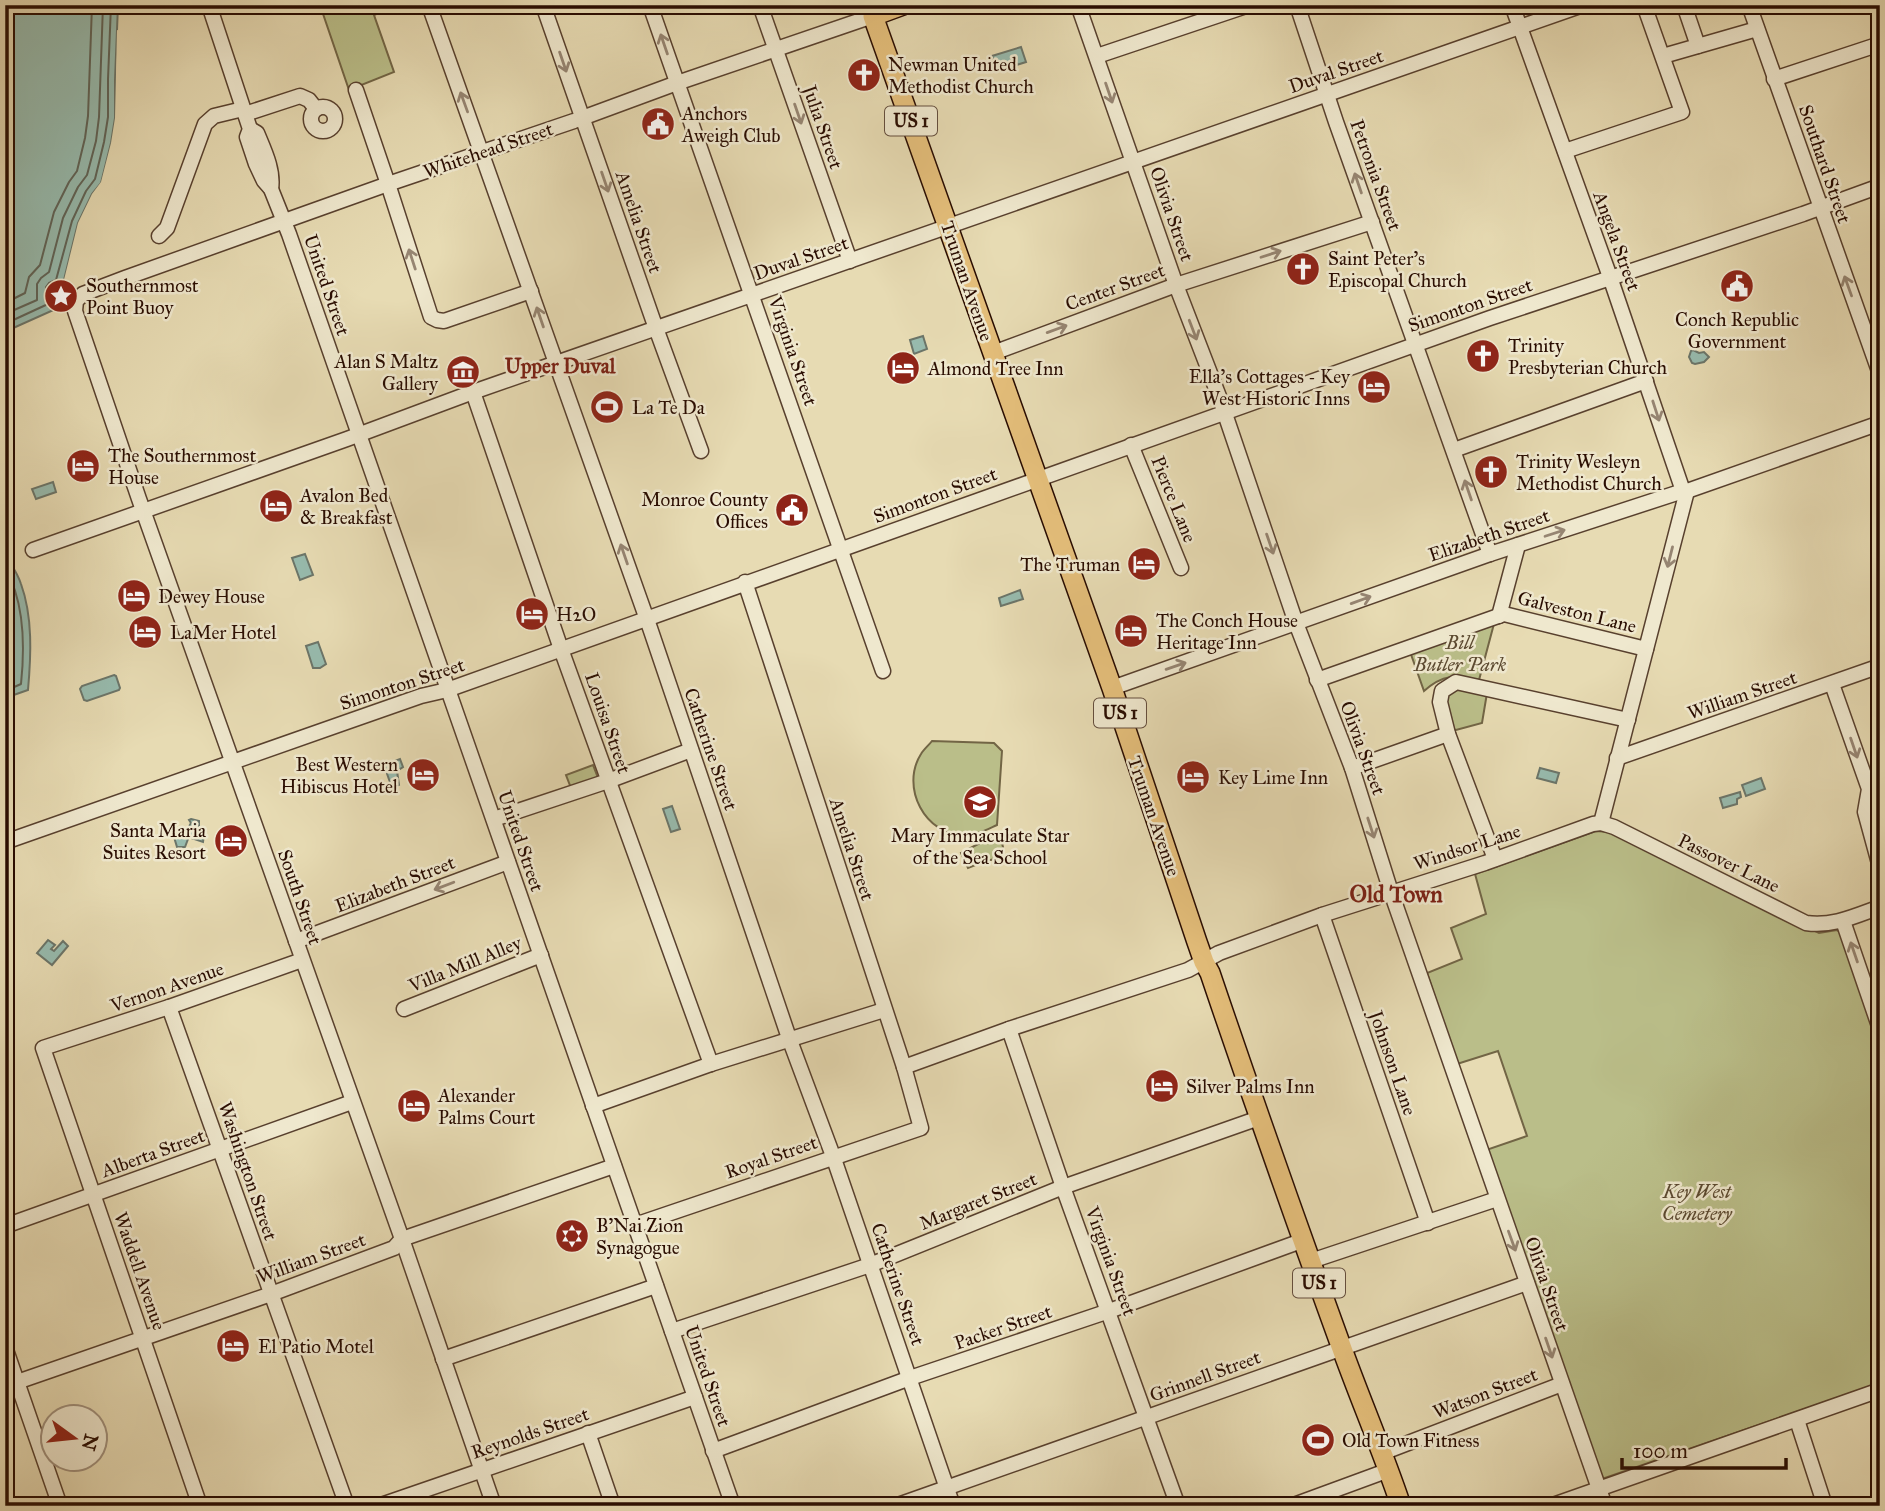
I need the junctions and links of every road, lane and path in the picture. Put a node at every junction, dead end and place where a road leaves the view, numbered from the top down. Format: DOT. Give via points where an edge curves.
graph roads {
  1 [pos="209,5"];
  2 [pos="429,5"];
  3 [pos="543,5"];
  4 [pos="650,5"];
  5 [pos="760,5"];
  6 [pos="903,5"];
  7 [pos="1078,5"];
  8 [pos="1249,5"];
  9 [pos="1297,5"];
  10 [pos="1512,5"];
  11 [pos="1583,5"];
  12 [pos="1644,5"];
  13 [pos="1684,5"];
  14 [pos="1749,5"];
  15 [pos="871,10"];
  16 [pos="1520,28"];
  17 [pos="1757,30"];
  18 [pos="1880,44"];
  19 [pos="1698,46"];
  20 [pos="775,49"];
  21 [pos="1097,55"];
  22 [pos="1663,56"];
  23 [pos="1774,79"];
  24 [pos="677,83"];
  25 [pos="356,90"];
  26 [pos="1327,94"];
  27 [pos="316,109"];
  28 [pos="244,112"];
  29 [pos="583,118"];
  30 [pos="1564,151"];
  31 [pos="482,153"];
  32 [pos="1134,162"];
  33 [pos="388,184"];
  34 [pos="1880,186"];
  35 [pos="1820,208"];
  36 [pos="1372,222"];
  37 [pos="284,223"];
  38 [pos="948,228"];
  39 [pos="159,236"];
  40 [pos="850,261"];
  41 [pos="1610,277"];
  42 [pos="1176,285"];
  43 [pos="531,291"];
  44 [pos="753,295"];
  45 [pos="76,301"];
  46 [pos="656,329"];
  47 [pos="1416,345"];
  48 [pos="993,353"];
  49 [pos="557,364"];
  50 [pos="1880,374"];
  51 [pos="1646,381"];
  52 [pos="473,392"];
  53 [pos="1224,413"];
  54 [pos="1880,424"];
  55 [pos="359,435"];
  56 [pos="1132,445"];
  57 [pos="1454,450"];
  58 [pos="701,451"];
  59 [pos="1038,479"];
  60 [pos="1685,491"];
  61 [pos="144,510"];
  62 [pos="1518,545"];
  63 [pos="33,550"];
  64 [pos="842,550"];
  65 [pos="1490,554"];
  66 [pos="1181,568"];
  67 [pos="745,582"];
  68 [pos="1499,616"];
  69 [pos="646,619"];
  70 [pos="1296,623"];
  71 [pos="561,649"];
  72 [pos="1646,649"];
  73 [pos="1880,666"];
  74 [pos="883,671"];
  75 [pos="1317,680"];
  76 [pos="1832,684"];
  77 [pos="1112,688"];
  78 [pos="447,690"];
  79 [pos="1628,720"];
  80 [pos="1448,734"];
  81 [pos="691,750"];
  82 [pos="1617,758"];
  83 [pos="233,763"];
  84 [pos="1352,768"];
  85 [pos="608,781"];
  86 [pos="494,819"];
  87 [pos="1601,823"];
  88 [pos="5,842"];
  89 [pos="1495,859"];
  90 [pos="508,862"];
  91 [pos="1880,867"];
  92 [pos="1391,892"];
  93 [pos="1880,907"];
  94 [pos="1322,915"];
  95 [pos="1843,921"];
  96 [pos="296,942"];
  97 [pos="541,955"];
  98 [pos="302,960"];
  99 [pos="1204,962"];
  100 [pos="169,1007"];
  101 [pos="404,1009"];
  102 [pos="884,1010"];
  103 [pos="1009,1029"];
  104 [pos="1880,1029"];
  105 [pos="789,1038"];
  106 [pos="43,1048"];
  107 [pos="711,1064"];
  108 [pos="904,1067"];
  109 [pos="352,1102"];
  110 [pos="593,1105"];
  111 [pos="1259,1118"];
  112 [pos="921,1128"];
  113 [pos="221,1149"];
  114 [pos="833,1156"];
  115 [pos="614,1166"];
  116 [pos="1063,1187"];
  117 [pos="94,1194"];
  118 [pos="1497,1199"];
  119 [pos="1428,1223"];
  120 [pos="635,1225"];
  121 [pos="5,1226"];
  122 [pos="402,1239"];
  123 [pos="1304,1240"];
  124 [pos="1311,1261"];
  125 [pos="870,1265"];
  126 [pos="1527,1283"];
  127 [pos="656,1286"];
  128 [pos="271,1294"];
  129 [pos="1109,1311"];
  130 [pos="672,1331"];
  131 [pos="142,1338"];
  132 [pos="5,1347"];
  133 [pos="1341,1348"];
  134 [pos="443,1359"];
  135 [pos="910,1378"];
  136 [pos="17,1382"];
  137 [pos="1562,1384"];
  138 [pos="1880,1390"];
  139 [pos="695,1398"];
  140 [pos="1147,1417"];
  141 [pos="1797,1420"];
  142 [pos="588,1433"];
  143 [pos="713,1451"];
  144 [pos="1386,1462"];
  145 [pos="481,1470"];
  146 [pos="946,1487"];
  147 [pos="1598,1489"];
  148 [pos="60,1506"];
  149 [pos="200,1506"];
  150 [pos="347,1506"];
  151 [pos="377,1506"];
  152 [pos="494,1506"];
  153 [pos="613,1506"];
  154 [pos="733,1506"];
  155 [pos="895,1506"];
  156 [pos="953,1506"];
  157 [pos="1178,1506"];
  158 [pos="1291,1506"];
  159 [pos="1401,1506"];
  160 [pos="1550,1506"];
  161 [pos="1605,1506"];
  162 [pos="1825,1506"];
  1 -- 28 [label="street, United Street"];
  31 -- 2 [label="street, Catherine Street, one-way"];
  3 -- 29 [label="street, Amelia Street, one-way"];
  24 -- 4 [label="street, Virginia Street, one-way"];
  5 -- 20 [label="street, Julia Street"];
  6 -- 15 [label="main road, Whitehead Street"];
  7 -- 21 [label="street, Olivia Street"];
  8 -- 21 [label="street"];
  9 -- 26 [label="street, Petronia Street"];
  10 -- 16 [label="street, Angela Street"];
  11 -- 16 [label="street, Duval Street"];
  12 -- 22 [label="street"];
  13 -- 19 [label="street"];
  14 -- 17 [label="street, Southard Street"];
  15 -- 20 [label="street, Whitehead Street"];
  15 -- 38 [label="main road, Truman Avenue / US 1"];
  16 -- 26 [label="street, Duval Street"];
  16 -- 30 [label="street, Angela Street"];
  17 -- 19 [label="street"];
  17 -- 23 [label="street, Southard Street"];
  18 -- 23 [label="street"];
  19 -- 22 [label="street"];
  20 -- 24 [label="street, Whitehead Street"];
  20 -- 40 [label="street, Julia Street, one-way"];
  21 -- 32 [label="street, Olivia Street, one-way"];
  22 -- 30 [label="street" via="1682,112"];
  23 -- 35 [label="street, Southard Street"];
  24 -- 29 [label="street, Whitehead Street"];
  24 -- 44 [label="street, Virginia Street"];
  25 -- 33 [label="street"];
  26 -- 32 [label="street, Duval Street"];
  36 -- 26 [label="street, Petronia Street, one-way"];
  27 -- 28 [label="street" via="300,96"];
  28 -- 37 [label="street, United Street" via="256,164"];
  28 -- 39 [label="street" via="214,116 205,124 167,228"];
  29 -- 31 [label="street, Whitehead Street"];
  29 -- 46 [label="street, Amelia Street, one-way"];
  30 -- 41 [label="street, Angela Street"];
  31 -- 33 [label="street, Whitehead Street"];
  31 -- 43 [label="street, Catherine Street"];
  32 -- 38 [label="street, Duval Street"];
  32 -- 42 [label="street, Olivia Street"];
  33 -- 37 [label="street, Whitehead Street"];
  43 -- 33 [label="street, one-way" via="444,321 431,317"];
  34 -- 35 [label="street, Simonton Street"];
  35 -- 41 [label="street, Simonton Street"];
  50 -- 35 [label="street, Southard Street, one-way"];
  42 -- 36 [label="street, Center Street, one-way"];
  36 -- 47 [label="street, Petronia Street"];
  37 -- 45 [label="street, Whitehead Street" via="125,278"];
  37 -- 55 [label="street, United Street"];
  38 -- 40 [label="street, Duval Street"];
  38 -- 48 [label="main road, Truman Avenue / US 1"];
  40 -- 44 [label="street, Duval Street"];
  41 -- 47 [label="street, Simonton Street"];
  41 -- 51 [label="street, Angela Street"];
  48 -- 42 [label="street, Center Street, one-way"];
  42 -- 53 [label="street, Olivia Street, one-way"];
  49 -- 43 [label="street, Catherine Street, one-way"];
  44 -- 46 [label="street, Duval Street"];
  44 -- 64 [label="street, Virginia Street"];
  45 -- 61 [label="street, South Street" via="75,311"];
  46 -- 49 [label="street, Duval Street"];
  46 -- 58 [label="street, Amelia Street"];
  47 -- 53 [label="street, Simonton Street"];
  47 -- 57 [label="street, Petronia Street"];
  48 -- 59 [label="main road, Truman Avenue / US 1"];
  49 -- 52 [label="street, Duval Street"];
  69 -- 49 [label="street, Catherine Street, one-way"];
  51 -- 57 [label="street"];
  51 -- 60 [label="street, Angela Street, one-way"];
  52 -- 55 [label="street, Duval Street"];
  52 -- 71 [label="street, Louisa Street"];
  53 -- 56 [label="street, Simonton Street"];
  53 -- 70 [label="street, Olivia Street, one-way"];
  54 -- 60 [label="street, Elizabeth Street"];
  55 -- 61 [label="street, Duval Street"];
  55 -- 78 [label="street, United Street"];
  56 -- 59 [label="street, Simonton Street"];
  56 -- 66 [label="street, Pierce Lane"];
  65 -- 57 [label="street, Petronia Street, one-way"];
  59 -- 64 [label="street, Simonton Street"];
  59 -- 77 [label="main road, Truman Avenue / US 1"];
  62 -- 60 [label="street, Elizabeth Street, one-way"];
  60 -- 72 [label="street, one-way"];
  61 -- 63 [label="street, Duval Street"];
  61 -- 83 [label="street, South Street"];
  62 -- 65 [label="street, Elizabeth Street"];
  62 -- 68 [label="street, Galveston Lane"];
  64 -- 67 [label="street, Simonton Street"];
  64 -- 74 [label="street, Virginia Street"];
  70 -- 65 [label="street, Elizabeth Street, one-way"];
  67 -- 69 [label="street, Simonton Street"];
  67 -- 102 [label="street, Amelia Street"];
  68 -- 72 [label="street, Galveston Lane"];
  68 -- 75 [label="street, Galveston Lane"];
  69 -- 71 [label="street, Simonton Street"];
  69 -- 81 [label="street, Catherine Street"];
  70 -- 75 [label="street, Olivia Street"];
  77 -- 70 [label="street, Elizabeth Street, one-way"];
  71 -- 78 [label="street, Simonton Street"];
  71 -- 85 [label="street, Louisa Street"];
  72 -- 79 [label="street"];
  73 -- 76 [label="street, William Street"];
  75 -- 84 [label="street, Olivia Street"];
  76 -- 82 [label="street, William Street"];
  76 -- 91 [label="street, one-way" via="1868,789 1865,813"];
  77 -- 99 [label="main road, Truman Avenue / US 1"];
  78 -- 83 [label="street, Simonton Street"];
  78 -- 86 [label="street, United Street"];
  79 -- 80 [label="street" via="1456,682 1442,691 1440,702"];
  79 -- 82 [label="street"];
  80 -- 84 [label="street"];
  80 -- 89 [label="street"];
  81 -- 85 [label="street"];
  81 -- 105 [label="street, Catherine Street"];
  82 -- 87 [label="street"];
  83 -- 88 [label="street, Simonton Street"];
  83 -- 96 [label="street, South Street"];
  84 -- 92 [label="street, Olivia Street, one-way"];
  85 -- 86 [label="street"];
  85 -- 107 [label="street, Louisa Street"];
  86 -- 90 [label="street, United Street"];
  87 -- 89 [label="street, Windsor Lane"];
  87 -- 95 [label="street, Passover Lane" via="1806,923"];
  89 -- 92 [label="street, Windsor Lane"];
  90 -- 96 [label="street, Elizabeth Street, one-way"];
  90 -- 97 [label="street, United Street"];
  92 -- 94 [label="street, Windsor Lane"];
  92 -- 118 [label="street, Olivia Street"];
  93 -- 95 [label="street"];
  94 -- 99 [label="street, Windsor Lane"];
  94 -- 119 [label="street, Johnson Lane"];
  104 -- 95 [label="street, one-way"];
  96 -- 98 [label="street, South Street"];
  97 -- 101 [label="street, Villa Mill Alley"];
  97 -- 110 [label="street, United Street"];
  98 -- 100 [label="street, Vernon Avenue"];
  98 -- 109 [label="street, South Street"];
  99 -- 103 [label="street, Windsor Lane"];
  99 -- 111 [label="main road, Truman Avenue / US 1"];
  100 -- 106 [label="street, Vernon Avenue"];
  100 -- 113 [label="street, Washington Street"];
  102 -- 105 [label="street"];
  102 -- 108 [label="street, Amelia Street"];
  103 -- 108 [label="street, Windsor Lane"];
  103 -- 116 [label="street, Virginia Street"];
  105 -- 107 [label="street"];
  105 -- 114 [label="street, Catherine Street"];
  106 -- 117 [label="street, Waddell Avenue"];
  107 -- 110 [label="street"];
  108 -- 112 [label="street, Amelia Street"];
  109 -- 113 [label="street, Alberta Street"];
  109 -- 122 [label="street, South Street"];
  110 -- 115 [label="street, United Street"];
  111 -- 116 [label="street, Margaret Street"];
  111 -- 123 [label="main road, Truman Avenue / US 1"];
  112 -- 114 [label="street, Royal Street"];
  113 -- 117 [label="street, Alberta Street"];
  113 -- 128 [label="street, Washington Street"];
  114 -- 120 [label="street, Royal Street"];
  114 -- 125 [label="street, Catherine Street"];
  115 -- 120 [label="street, United Street"];
  115 -- 122 [label="street, William Street"];
  116 -- 125 [label="street, Margaret Street"];
  116 -- 129 [label="street, Virginia Street"];
  117 -- 121 [label="street, Alberta Street"];
  117 -- 131 [label="street, Waddell Avenue"];
  118 -- 119 [label="street"];
  118 -- 126 [label="street, Olivia Street, one-way"];
  119 -- 124 [label="street"];
  120 -- 127 [label="street, United Street"];
  122 -- 128 [label="street, William Street" via="394,1248"];
  122 -- 134 [label="street, South Street"];
  123 -- 124 [label="main road, Truman Avenue / US 1"];
  123 -- 129 [label="street, Packer Street"];
  124 -- 133 [label="main road, Truman Avenue / US 1"];
  125 -- 130 [label="street, Margaret Street"];
  125 -- 135 [label="street, Catherine Street"];
  126 -- 133 [label="street, Grinnell Street"];
  126 -- 137 [label="street, Olivia Street, one-way"];
  127 -- 130 [label="street, United Street"];
  127 -- 134 [label="street"];
  128 -- 131 [label="street, William Street"];
  128 -- 150 [label="street, Washington Street"];
  129 -- 135 [label="street, Packer Street"];
  129 -- 140 [label="street, Virginia Street"];
  130 -- 139 [label="street, United Street"];
  131 -- 136 [label="street, William Street"];
  131 -- 149 [label="street, Waddell Avenue"];
  132 -- 136 [label="street"];
  133 -- 140 [label="street, Grinnell Street"];
  133 -- 144 [label="main road, Truman Avenue / US 1"];
  134 -- 145 [label="street, South Street"];
  135 -- 143 [label="street, Packer Street"];
  135 -- 146 [label="street, Catherine Street"];
  136 -- 148 [label="street"];
  137 -- 144 [label="street, Watson Street"];
  137 -- 147 [label="street, Olivia Street"];
  138 -- 141 [label="street"];
  139 -- 142 [label="street, Reynolds Street"];
  139 -- 143 [label="street, United Street"];
  140 -- 146 [label="street, Grinnell Street"];
  140 -- 157 [label="street, Virginia Street"];
  141 -- 147 [label="street"];
  141 -- 162 [label="street"];
  142 -- 145 [label="street, Reynolds Street"];
  142 -- 153 [label="street"];
  143 -- 154 [label="street, United Street"];
  144 -- 158 [label="street, Watson Street"];
  144 -- 159 [label="main road, Truman Avenue / US 1"];
  145 -- 151 [label="street, Reynolds Street"];
  145 -- 152 [label="street, South Street"];
  146 -- 155 [label="street, Grinnell Street"];
  146 -- 156 [label="street, Catherine Street"];
  147 -- 160 [label="street"];
  147 -- 161 [label="street, Olivia Street"];
}
